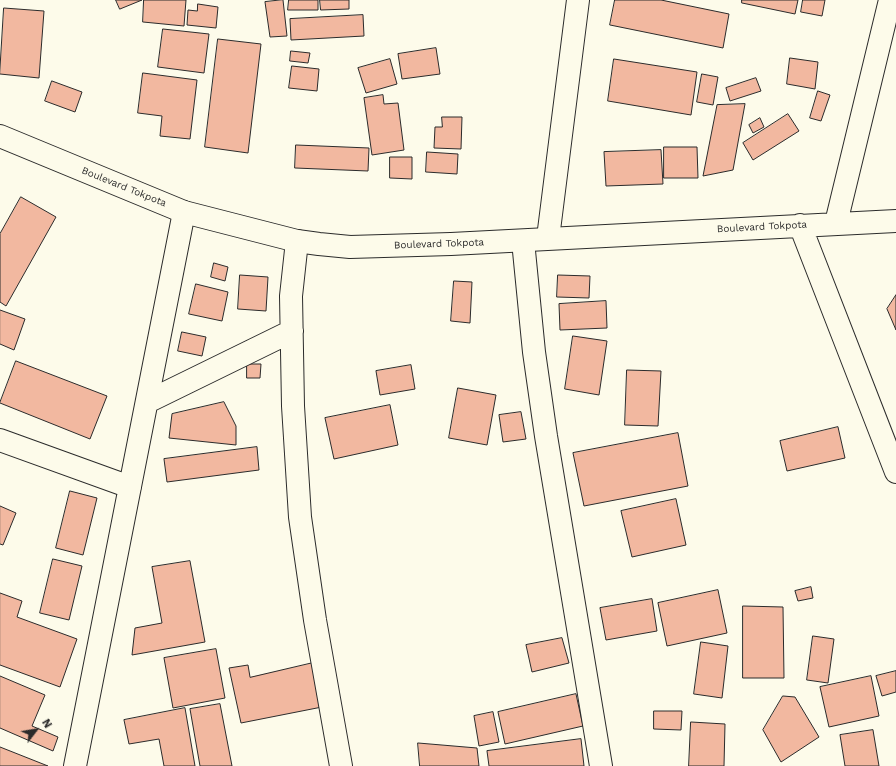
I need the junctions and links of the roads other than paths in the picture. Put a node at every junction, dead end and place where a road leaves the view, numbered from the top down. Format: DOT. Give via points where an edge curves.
graph roads {
  1 [pos="578,0"];
  2 [pos="890,0"];
  3 [pos="0,136"];
  4 [pos="184,212"];
  5 [pos="896,221"];
  6 [pos="836,223"];
  7 [pos="800,225"];
  8 [pos="548,238"];
  9 [pos="297,241"];
  10 [pos="523,241"];
  11 [pos="292,331"];
  12 [pos="147,402"];
  13 [pos="0,440"];
  14 [pos="896,472"];
  15 [pos="130,487"];
  16 [pos="75,766"];
  17 [pos="341,766"];
  18 [pos="601,766"];
  1 -- 8 [label="street"];
  2 -- 6 [label="street"];
  3 -- 4 [label="street, Boulevard Tokpota"];
  4 -- 9 [label="street, Boulevard Tokpota"];
  4 -- 12 [label="street"];
  5 -- 6 [label="street, Boulevard Tokpota"];
  6 -- 7 [label="street, Boulevard Tokpota"];
  7 -- 8 [label="street, Boulevard Tokpota"];
  7 -- 14 [label="street"];
  8 -- 10 [label="street, Boulevard Tokpota"];
  9 -- 10 [label="street, Boulevard Tokpota" via="350,247"];
  9 -- 11 [label="street" via="291,296"];
  10 -- 18 [label="street" via="534,352 546,436"];
  11 -- 12 [label="street"];
  11 -- 17 [label="street" via="293,406 300,516 315,620"];
  12 -- 15 [label="street"];
  13 -- 15 [label="street"];
  15 -- 16 [label="street"];
}
